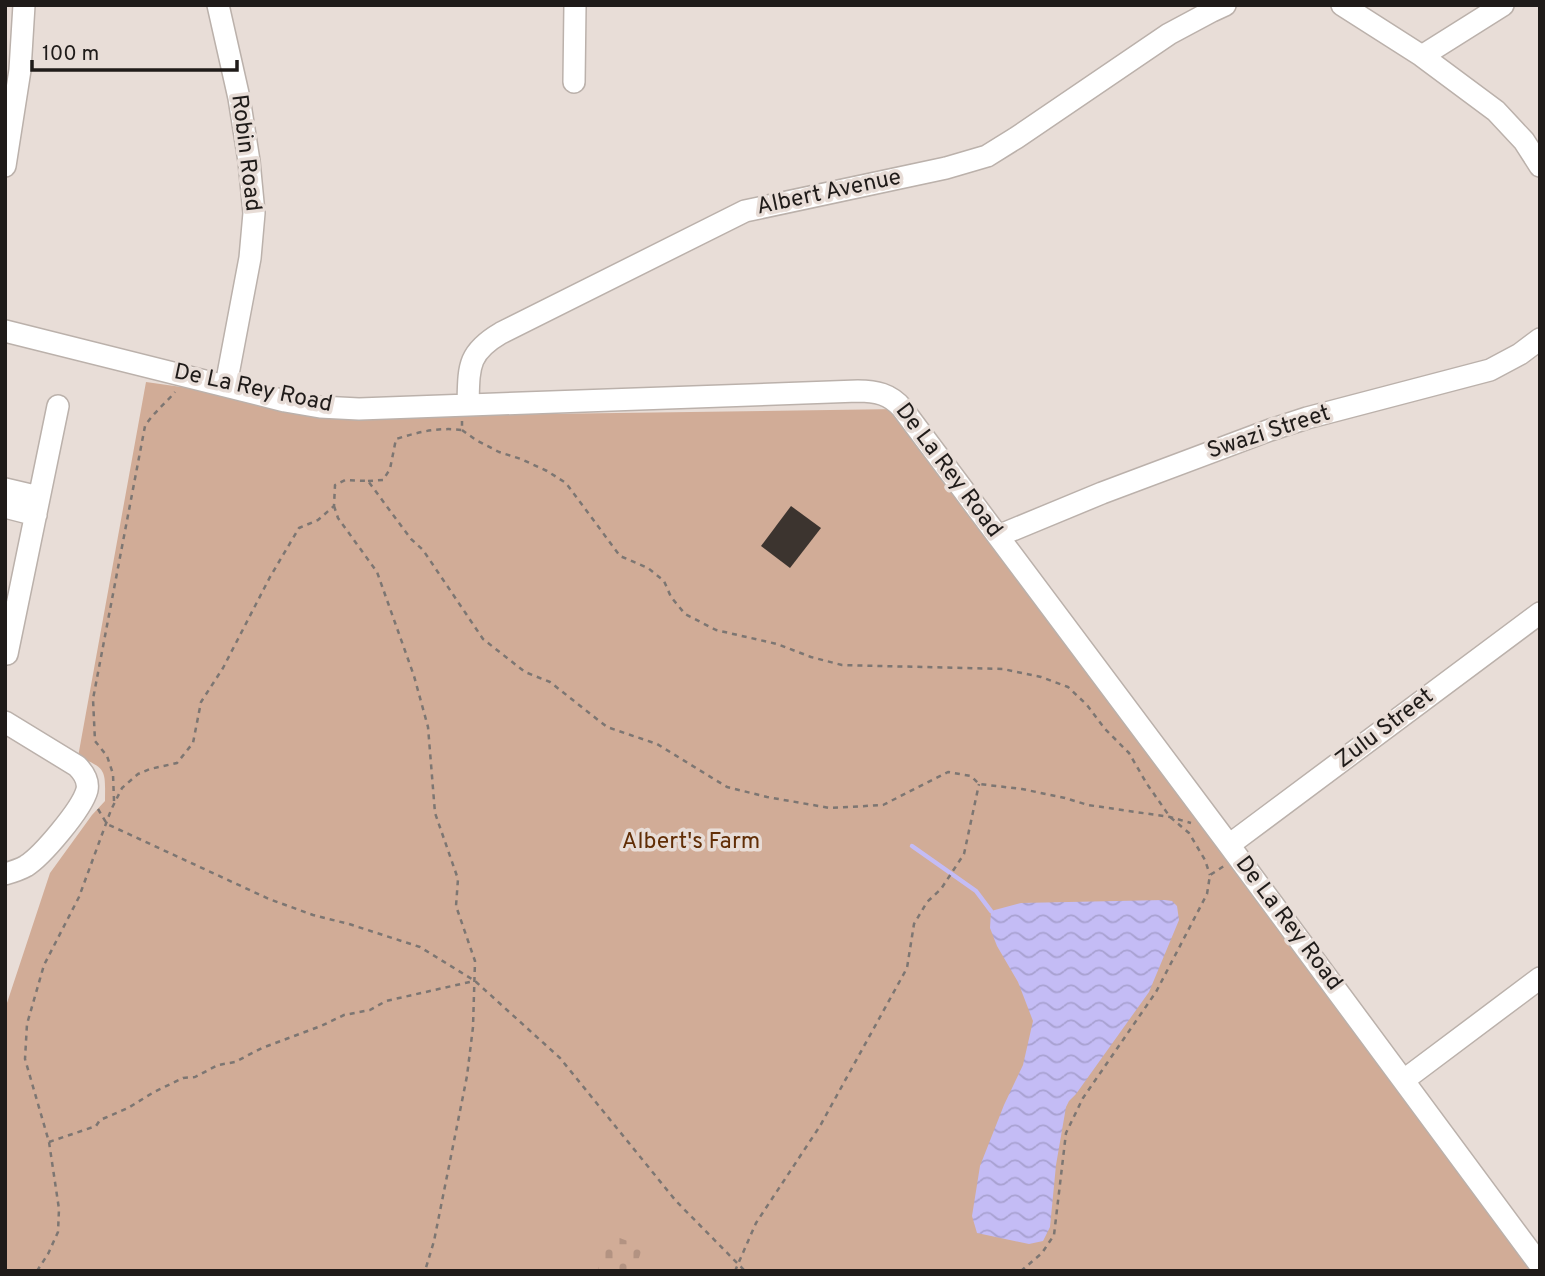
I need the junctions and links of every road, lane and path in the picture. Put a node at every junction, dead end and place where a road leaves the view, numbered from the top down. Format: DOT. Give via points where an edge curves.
graph roads {
  1 [pos="24,5"];
  2 [pos="218,5"];
  3 [pos="575,5"];
  4 [pos="1226,5"];
  5 [pos="1342,5"];
  6 [pos="1503,5"];
  7 [pos="1422,56"];
  8 [pos="574,82"];
  9 [pos="6,160"];
  10 [pos="5,166"];
  11 [pos="1540,166"];
  12 [pos="5,331"];
  13 [pos="1540,339"];
  14 [pos="181,374"];
  15 [pos="226,385"];
  16 [pos="468,405"];
  17 [pos="58,406"];
  18 [pos="462,430"];
  19 [pos="368,481"];
  20 [pos="7,498"];
  21 [pos="38,506"];
  22 [pos="334,506"];
  23 [pos="998,536"];
  24 [pos="1540,613"];
  25 [pos="7,654"];
  26 [pos="5,722"];
  27 [pos="979,784"];
  28 [pos="87,791"];
  29 [pos="114,804"];
  30 [pos="1170,817"];
  31 [pos="107,824"];
  32 [pos="1224,837"];
  33 [pos="5,874"];
  34 [pos="1210,876"];
  35 [pos="1540,978"];
  36 [pos="475,981"];
  37 [pos="1404,1080"];
  38 [pos="49,1142"];
  39 [pos="739,1264"];
  40 [pos="1540,1265"];
  41 [pos="37,1271"];
  42 [pos="425,1271"];
  43 [pos="735,1271"];
  44 [pos="745,1271"];
  45 [pos="1021,1271"];
  1 -- 9 [label="street" via="20,70"];
  2 -- 15 [label="street, Robin Road" via="239,98 254,213"];
  3 -- 8 [label="street"];
  4 -- 16 [label="street, Albert Avenue" via="1169,34 986,156 745,211 501,333 476,351 470,366"];
  5 -- 7 [label="street"];
  6 -- 7 [label="street"];
  7 -- 11 [label="street" via="1496,111"];
  9 -- 10 [label="street"];
  12 -- 14 [label="street, De La Rey Road"];
  13 -- 23 [label="street, Swazi Street" via="1490,370 1270,430"];
  14 -- 15 [label="street, De La Rey Road"];
  14 -- 29 [label="path" via="176,390 145,426 93,699 95,741 113,774"];
  15 -- 16 [label="street, De La Rey Road" via="320,407"];
  16 -- 18 [label="path"];
  16 -- 23 [label="street, De La Rey Road" via="881,393 902,408"];
  17 -- 21 [label="street"];
  18 -- 19 [label="path" via="447,428 396,439 383,481"];
  18 -- 30 [label="path" via="566,483 620,556 648,568 664,581 685,614 716,630 842,665 1003,669 1068,687 1129,753"];
  19 -- 22 [label="path" via="345,480 335,485"];
  19 -- 27 [label="path" via="483,639 525,672 550,682 607,727 657,744 727,786 830,808 883,805 948,772 971,776"];
  20 -- 21 [label="street"];
  21 -- 25 [label="street"];
  22 -- 29 [label="path" via="299,528 201,702 193,743 177,763 138,774 122,788"];
  22 -- 36 [label="path" via="377,572 414,676 428,727 435,813 458,879 456,906 475,961"];
  23 -- 32 [label="street, De La Rey Road"];
  24 -- 32 [label="street, Zulu Street"];
  26 -- 28 [label="street" via="76,766 87,780"];
  27 -- 30 [label="path"];
  27 -- 39 [label="path" via="964,855 914,924 907,968 820,1126 756,1223"];
  28 -- 31 [label="path"];
  28 -- 33 [label="street" via="42,851 22,869"];
  29 -- 31 [label="path"];
  30 -- 32 [label="path"];
  30 -- 34 [label="path" via="1189,833"];
  31 -- 36 [label="path" via="268,899 420,947"];
  31 -- 38 [label="path" via="79,897 44,965 27,1024 25,1059"];
  32 -- 34 [label="path" via="1224,866"];
  32 -- 37 [label="street, De La Rey Road"];
  34 -- 45 [label="path" via="1207,894 1156,992 1083,1098 1066,1133 1054,1235"];
  35 -- 37 [label="street"];
  36 -- 38 [label="path" via="344,1015 235,1062 183,1078 96,1126"];
  36 -- 39 [label="path" via="560,1058 676,1201"];
  36 -- 42 [label="path" via="467,1076"];
  37 -- 40 [label="street, De La Rey Road"];
  38 -- 41 [label="path" via="58,1232"];
  39 -- 43 [label="path"];
  39 -- 44 [label="path"];
}
